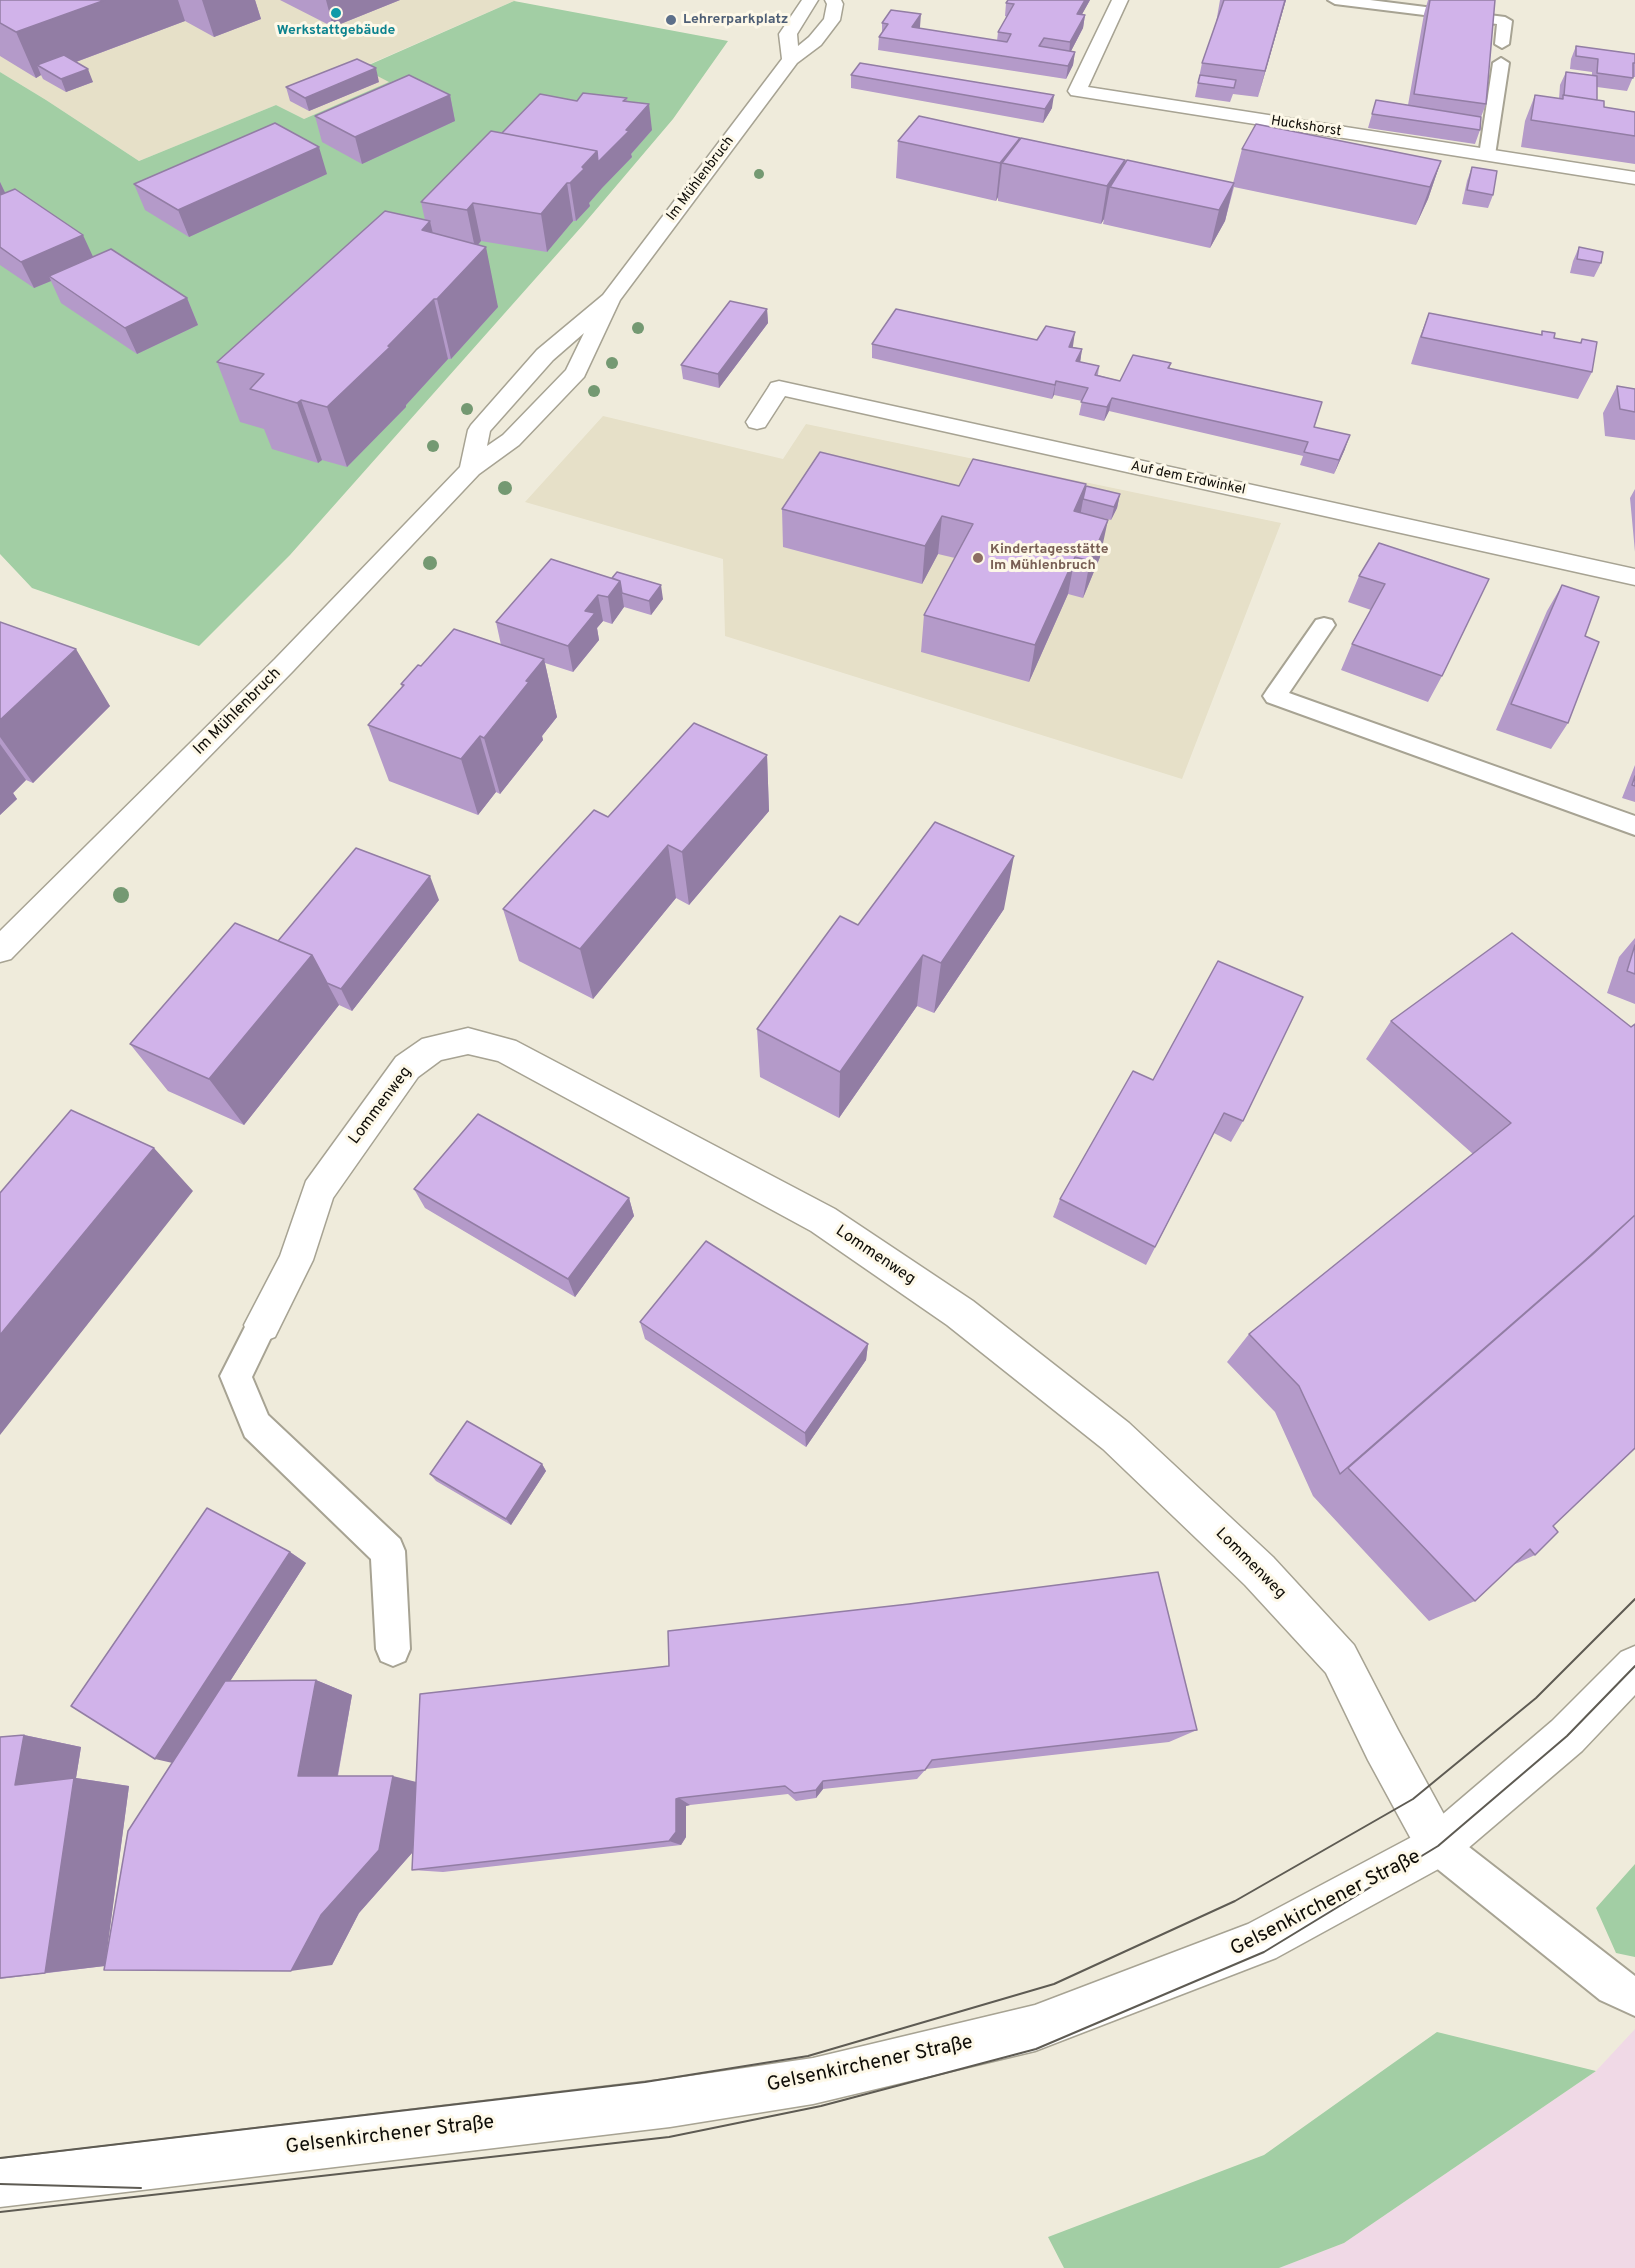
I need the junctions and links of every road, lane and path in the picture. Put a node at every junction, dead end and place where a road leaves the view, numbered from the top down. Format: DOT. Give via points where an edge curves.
graph roads {
  1 [pos="810,0"];
  2 [pos="833,0"];
  3 [pos="1120,0"];
  4 [pos="1335,0"];
  5 [pos="1502,44"];
  6 [pos="791,59"];
  7 [pos="1501,63"];
  8 [pos="1487,155"];
  9 [pos="1635,178"];
  10 [pos="610,298"];
  11 [pos="758,422"];
  12 [pos="471,469"];
  13 [pos="1635,578"];
  14 [pos="1323,625"];
  15 [pos="1635,826"];
  16 [pos="0,950"];
  17 [pos="262,1325"];
  18 [pos="393,1649"];
  19 [pos="1635,1666"];
  20 [pos="1438,1846"];
  21 [pos="1635,1996"];
  22 [pos="0,2183"];
  1 -- 6 [label="main road" via="788,34"];
  2 -- 6 [label="main road, Im Mühlenbruch" via="832,20 815,41"];
  3 -- 8 [label="main road, Huckshorst" via="1077,91"];
  4 -- 5 [label="lane" via="1505,21"];
  6 -- 10 [label="main road, Im Mühlenbruch"];
  7 -- 8 [label="lane"];
  8 -- 9 [label="main road, Huckshorst"];
  10 -- 12 [label="main road, Im Mühlenbruch" via="576,372 511,441"];
  10 -- 12 [label="main road, Im Mühlenbruch" via="545,355 479,430"];
  11 -- 13 [label="main road, Auf dem Erdwinkel" via="779,388"];
  12 -- 16 [label="main road, Im Mühlenbruch" via="284,665"];
  14 -- 15 [label="lane" via="1275,696"];
  17 -- 18 [label="lane" via="237,1376 256,1426 388,1551"];
  17 -- 20 [label="main road, Lommenweg" via="296,1260 318,1192 407,1067 433,1048 468,1041 505,1050 823,1220 960,1313 1116,1436 1259,1571 1341,1659"];
  19 -- 20 [label="main road, Gelsenkirchener Straße" via="1567,1736"];
  20 -- 21 [label="lane" via="1614,1986"];
  20 -- 22 [label="main road, Gelsenkirchener Straße" via="1260,1942 1045,2024 813,2081 670,2103"];
}
